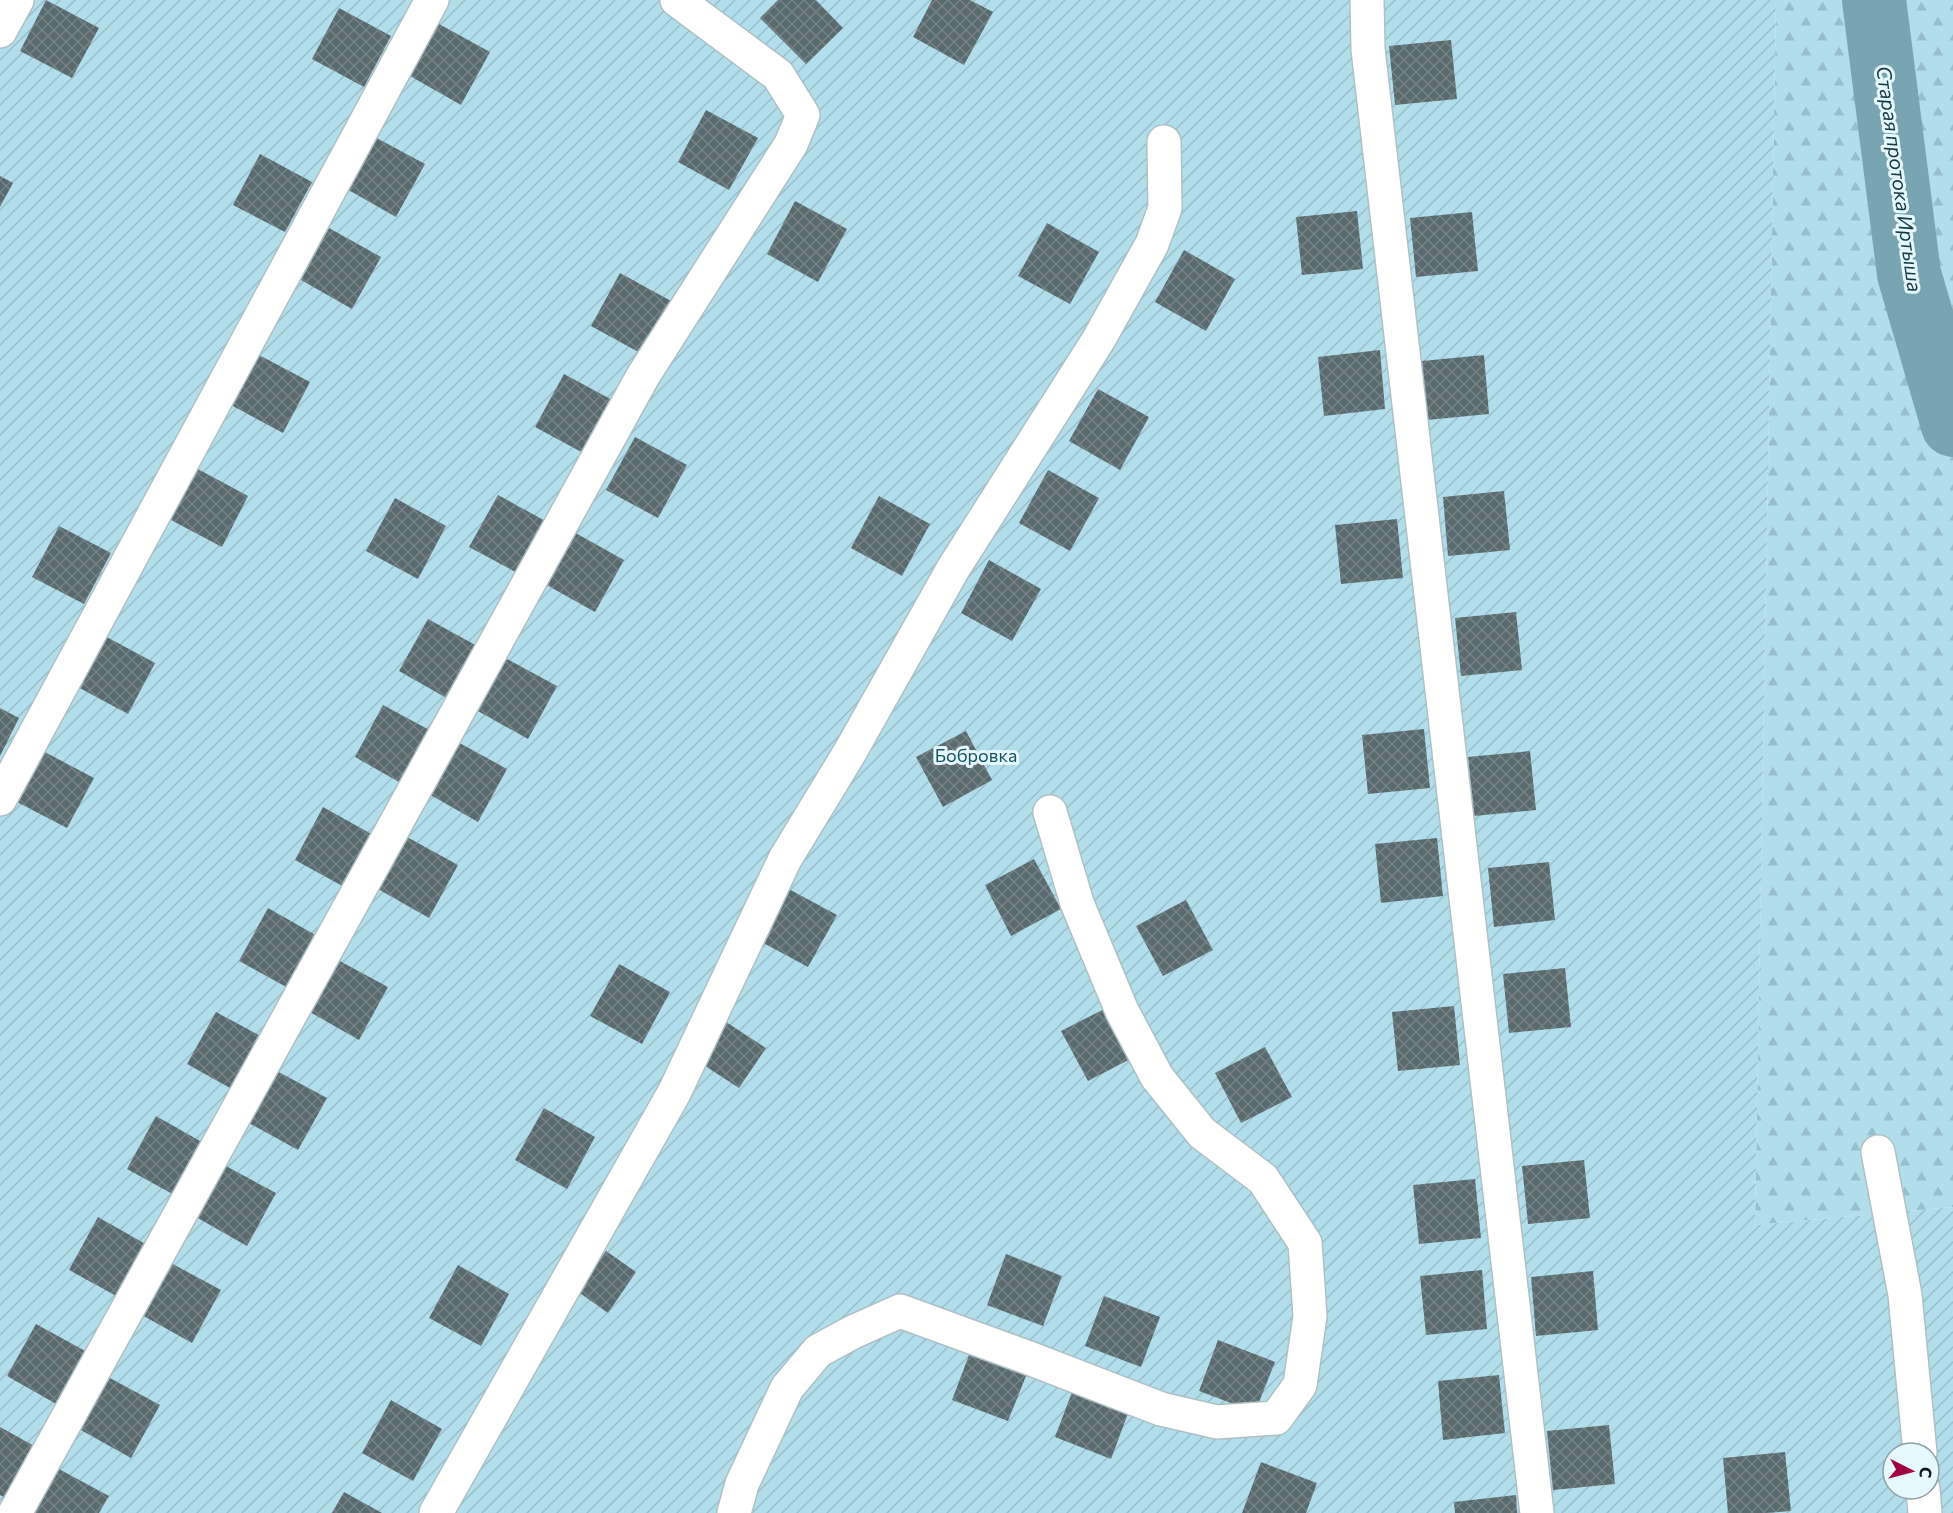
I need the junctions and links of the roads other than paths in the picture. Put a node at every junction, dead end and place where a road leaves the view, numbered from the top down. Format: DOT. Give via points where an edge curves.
graph roads {
  1 [pos="17,0"];
  2 [pos="432,0"];
  3 [pos="677,0"];
  4 [pos="1367,0"];
  5 [pos="0,31"];
  6 [pos="1164,142"];
  7 [pos="0,799"];
  8 [pos="1050,812"];
  9 [pos="1878,1152"];
  10 [pos="1919,1441"];
  11 [pos="15,1513"];
  12 [pos="436,1513"];
  13 [pos="734,1513"];
  14 [pos="1537,1513"];
  1 -- 5 [label="street"];
  2 -- 7 [label="street"];
  3 -- 11 [label="street" via="778,75 803,116 791,144 643,376"];
  4 -- 14 [label="street" via="1368,49"];
  6 -- 12 [label="street" via="1165,208 1152,244 1099,339 953,569 785,860 674,1094"];
  8 -- 13 [label="street" via="1077,903 1122,1011 1157,1077 1203,1133 1263,1179 1305,1243 1310,1316 1300,1385 1276,1418 1216,1422 1161,1409 900,1311 818,1351 787,1388 742,1484"];
  9 -- 10 [label="street" via="1905,1295"];
}
